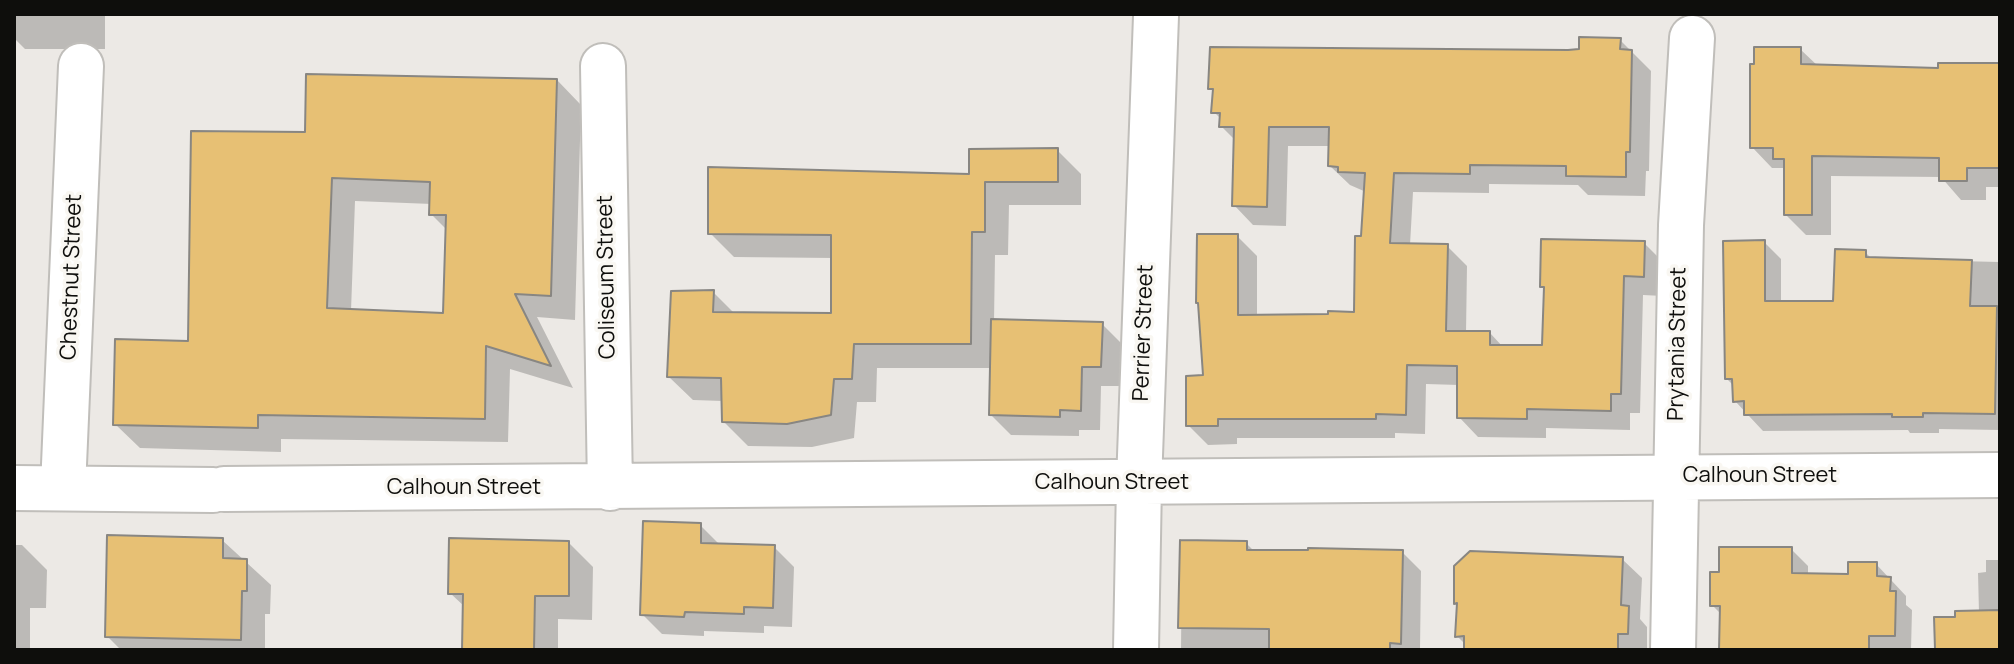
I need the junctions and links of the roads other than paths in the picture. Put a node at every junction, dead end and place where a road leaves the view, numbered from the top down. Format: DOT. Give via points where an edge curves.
graph roads {
  1 [pos="1156,16"];
  2 [pos="1692,38"];
  3 [pos="81,66"];
  4 [pos="603,66"];
  5 [pos="2000,475"];
  6 [pos="1676,477"];
  7 [pos="1139,483"];
  8 [pos="14,488"];
  9 [pos="63,488"];
  10 [pos="610,488"];
  11 [pos="1136,650"];
  12 [pos="1673,650"];
  1 -- 7 [label="street, Perrier Street"];
  2 -- 6 [label="street, Prytania Street" via="1681,225"];
  3 -- 9 [label="street, Chestnut Street"];
  4 -- 10 [label="street, Coliseum Street"];
  5 -- 6 [label="street, Calhoun Street"];
  6 -- 7 [label="street, Calhoun Street"];
  6 -- 12 [label="street, Prytania Street"];
  7 -- 10 [label="street, Calhoun Street"];
  7 -- 11 [label="street, Perrier Street"];
  8 -- 9 [label="street, Calhoun Street"];
  9 -- 10 [label="street, Calhoun Street"];
}
